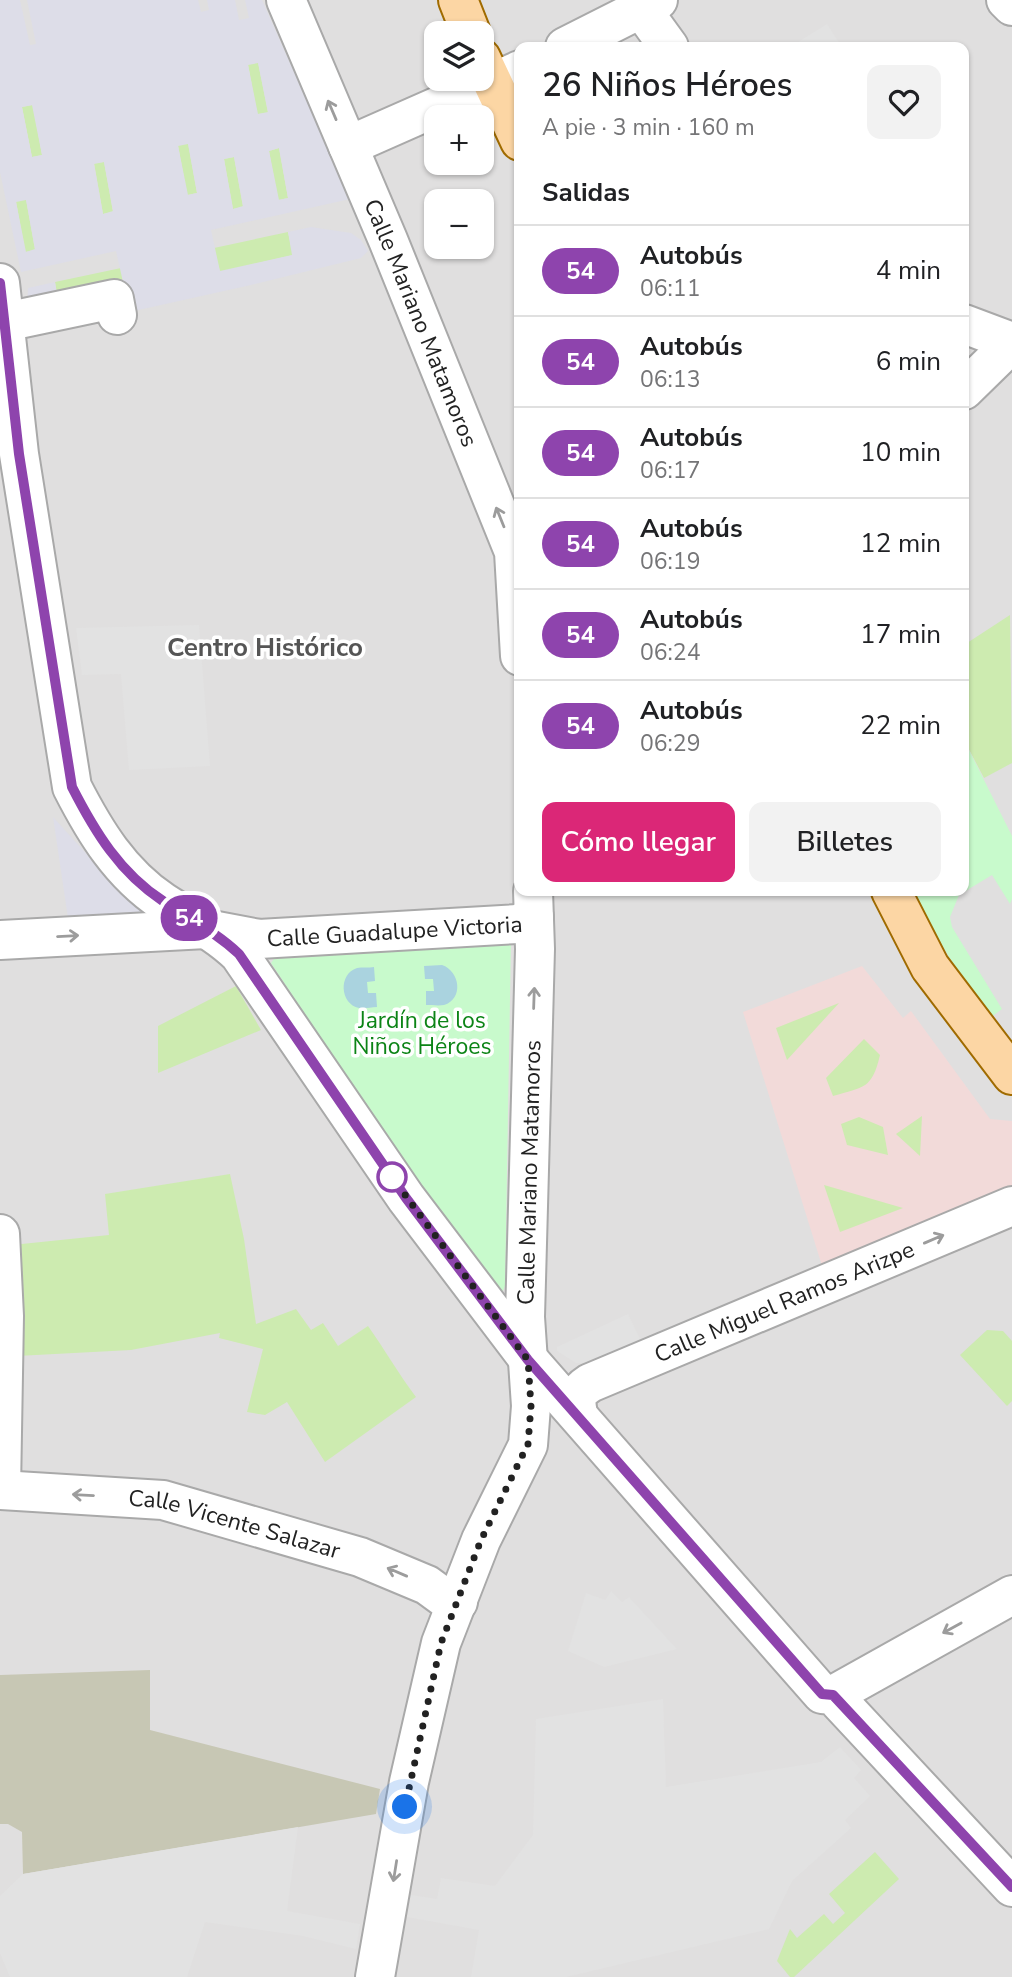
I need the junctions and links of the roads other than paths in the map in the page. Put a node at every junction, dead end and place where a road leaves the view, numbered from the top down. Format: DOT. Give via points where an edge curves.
graph roads {
  1 [pos="286,0"];
  2 [pos="458,0"];
  3 [pos="1006,0"];
  4 [pos="644,3"];
  5 [pos="1012,6"];
  6 [pos="466,21"];
  7 [pos="574,42"];
  8 [pos="666,42"];
  9 [pos="497,71"];
  10 [pos="514,123"];
  11 [pos="348,145"];
  12 [pos="0,283"];
  13 [pos="117,315"];
  14 [pos="5,323"];
  15 [pos="969,326"];
  16 [pos="1012,342"];
  17 [pos="969,385"];
  18 [pos="514,552"];
  19 [pos="894,896"];
  20 [pos="534,904"];
  21 [pos="206,929"];
  22 [pos="0,940"];
  23 [pos="1012,1075"];
  24 [pos="1012,1206"];
  25 [pos="0,1234"];
  26 [pos="528,1360"];
  27 [pos="584,1398"];
  28 [pos="1,1490"];
  29 [pos="1012,1595"];
  30 [pos="458,1602"];
  31 [pos="833,1695"];
  32 [pos="1012,1887"];
  33 [pos="375,1977"];
  11 -- 1 [label="street, Calle Mariano Matamoros, one-way"];
  2 -- 6 [label="main road"];
  3 -- 5 [label="street"];
  4 -- 7 [label="street"];
  4 -- 8 [label="street"];
  9 -- 10 [label="main road"];
  9 -- 11 [label="street"];
  18 -- 11 [label="street, Calle Mariano Matamoros, one-way"];
  12 -- 14 [label="street"];
  13 -- 14 [label="street" via="114,299"];
  14 -- 21 [label="street" via="19,454 72,787 111,854 159,900"];
  15 -- 16 [label="street"];
  16 -- 17 [label="street"];
  19 -- 23 [label="main road" via="930,967"];
  20 -- 21 [label="street, Calle Guadalupe Victoria" via="517,924 258,939"];
  26 -- 20 [label="street, Calle Mariano Matamoros, one-way" via="524,1317"];
  22 -- 21 [label="street, Calle Guadalupe Victoria, one-way"];
  21 -- 26 [label="street" via="230,945 256,976 406,1198"];
  27 -- 24 [label="street, Calle Miguel Ramos Arizpe, one-way"];
  25 -- 28 [label="street" via="4,1316"];
  26 -- 27 [label="street"];
  26 -- 30 [label="street, Calle Mariano Matamoros" via="528,1444 481,1540"];
  27 -- 31 [label="street" via="822,1694"];
  30 -- 28 [label="street, Calle Vicente Salazar, one-way" via="360,1557 163,1500"];
  29 -- 31 [label="street, one-way"];
  30 -- 33 [label="street, Calle Mariano Matamoros, one-way" via="441,1643 409,1782"];
  31 -- 32 [label="street"];
}
